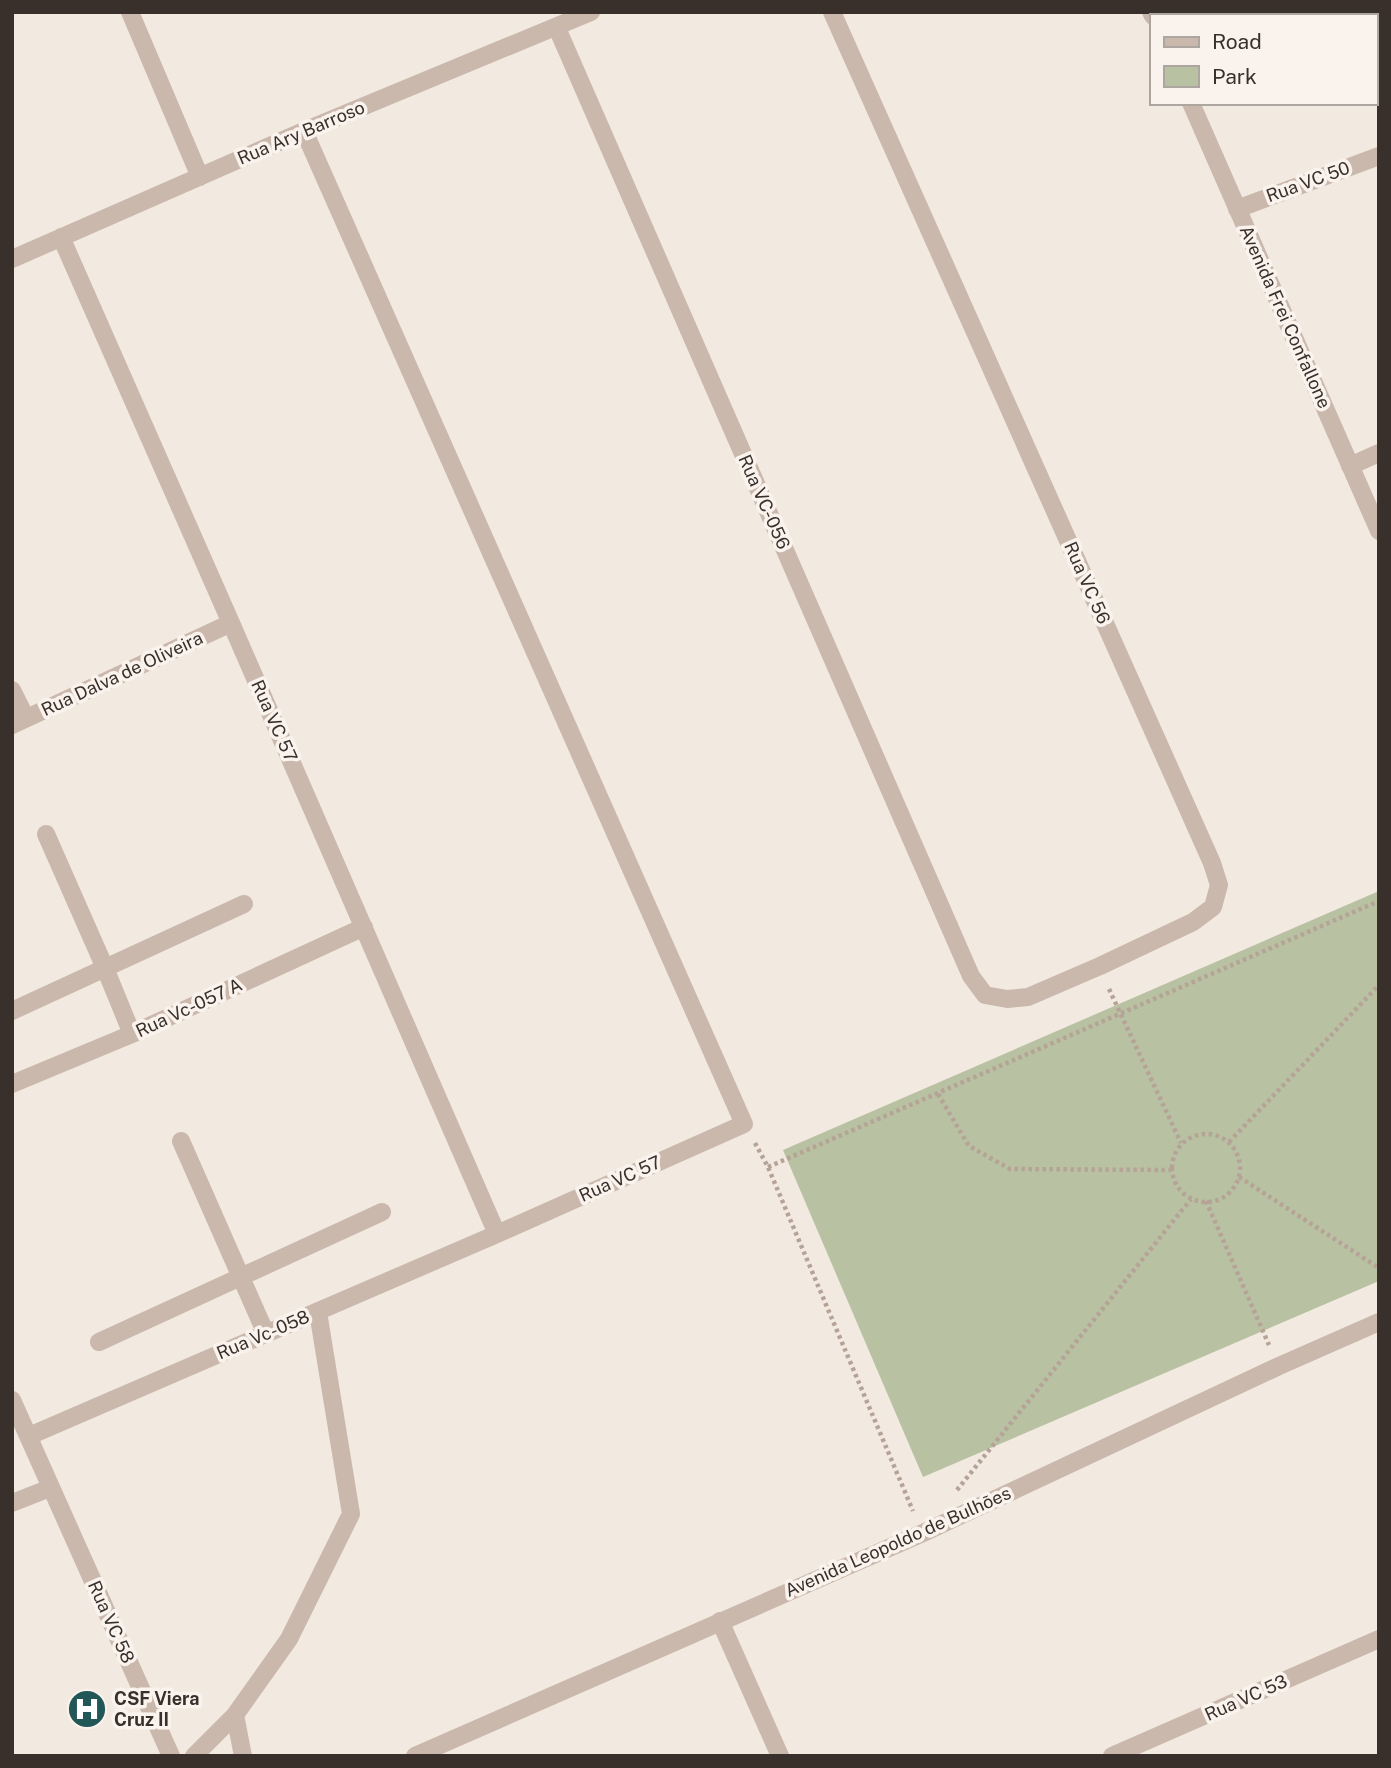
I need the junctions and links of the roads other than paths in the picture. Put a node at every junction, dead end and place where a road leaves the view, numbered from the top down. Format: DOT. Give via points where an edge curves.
graph roads {
  1 [pos="130,12"];
  2 [pos="591,12"];
  3 [pos="832,12"];
  4 [pos="556,28"];
  5 [pos="1192,105"];
  6 [pos="304,131"];
  7 [pos="1379,156"];
  8 [pos="200,177"];
  9 [pos="1237,209"];
  10 [pos="61,237"];
  11 [pos="12,259"];
  12 [pos="1379,453"];
  13 [pos="1350,466"];
  14 [pos="1379,531"];
  15 [pos="231,623"];
  16 [pos="12,690"];
  17 [pos="19,722"];
  18 [pos="46,834"];
  19 [pos="244,904"];
  20 [pos="364,928"];
  21 [pos="105,968"];
  22 [pos="971,976"];
  23 [pos="12,1011"];
  24 [pos="132,1034"];
  25 [pos="12,1084"];
  26 [pos="181,1141"];
  27 [pos="382,1212"];
  28 [pos="497,1234"];
  29 [pos="241,1277"];
  30 [pos="318,1312"];
  31 [pos="1379,1322"];
  32 [pos="265,1334"];
  33 [pos="99,1342"];
  34 [pos="12,1399"];
  35 [pos="29,1436"];
  36 [pos="50,1488"];
  37 [pos="12,1503"];
  38 [pos="720,1621"];
  39 [pos="1379,1639"];
  40 [pos="235,1715"];
  41 [pos="171,1756"];
  42 [pos="194,1756"];
  43 [pos="243,1756"];
  44 [pos="415,1756"];
  45 [pos="779,1756"];
  46 [pos="1112,1756"];
  1 -- 8 [label="street"];
  2 -- 4 [label="street, Rua Ary Barroso"];
  3 -- 22 [label="street, Rua VC 56" via="1219,885 1213,906 1193,922 1028,997 985,995"];
  4 -- 6 [label="street, Rua Ary Barroso"];
  4 -- 22 [label="street, Rua VC-056"];
  5 -- 9 [label="street, Avenida Frei Confallone"];
  6 -- 8 [label="street, Rua Ary Barroso"];
  6 -- 28 [label="street, Rua VC 57" via="744,1124"];
  7 -- 9 [label="street, Rua VC 50"];
  8 -- 10 [label="street, Rua Ary Barroso"];
  9 -- 13 [label="street, Avenida Frei Confallone"];
  10 -- 11 [label="street, Rua Ary Barroso"];
  10 -- 15 [label="street, Rua VC 57"];
  12 -- 13 [label="street"];
  13 -- 14 [label="street, Avenida Frei Confallone"];
  15 -- 17 [label="street, Rua Dalva de Oliveira"];
  15 -- 20 [label="street, Rua VC 57"];
  16 -- 17 [label="street"];
  18 -- 21 [label="street"];
  19 -- 21 [label="street"];
  20 -- 24 [label="street, Rua Vc-057 A"];
  20 -- 28 [label="street, Rua VC 57"];
  21 -- 23 [label="street"];
  21 -- 24 [label="street"];
  24 -- 25 [label="street, Rua Vc-057 A"];
  26 -- 29 [label="street"];
  27 -- 29 [label="street"];
  28 -- 30 [label="street, Rua Vc-058"];
  29 -- 32 [label="street"];
  29 -- 33 [label="street"];
  30 -- 32 [label="street, Rua Vc-058"];
  30 -- 40 [label="street" via="351,1514 289,1639"];
  31 -- 38 [label="street, Avenida Leopoldo de Bulhões" via="923,1533"];
  32 -- 35 [label="street, Rua Vc-058"];
  34 -- 35 [label="street, Rua VC 58"];
  35 -- 36 [label="street, Rua VC 58"];
  36 -- 37 [label="street"];
  36 -- 41 [label="street, Rua VC 58"];
  38 -- 44 [label="street, Avenida Leopoldo de Bulhões"];
  38 -- 45 [label="street"];
  39 -- 46 [label="street, Rua VC 53"];
  40 -- 42 [label="street"];
  40 -- 43 [label="street"];
}
